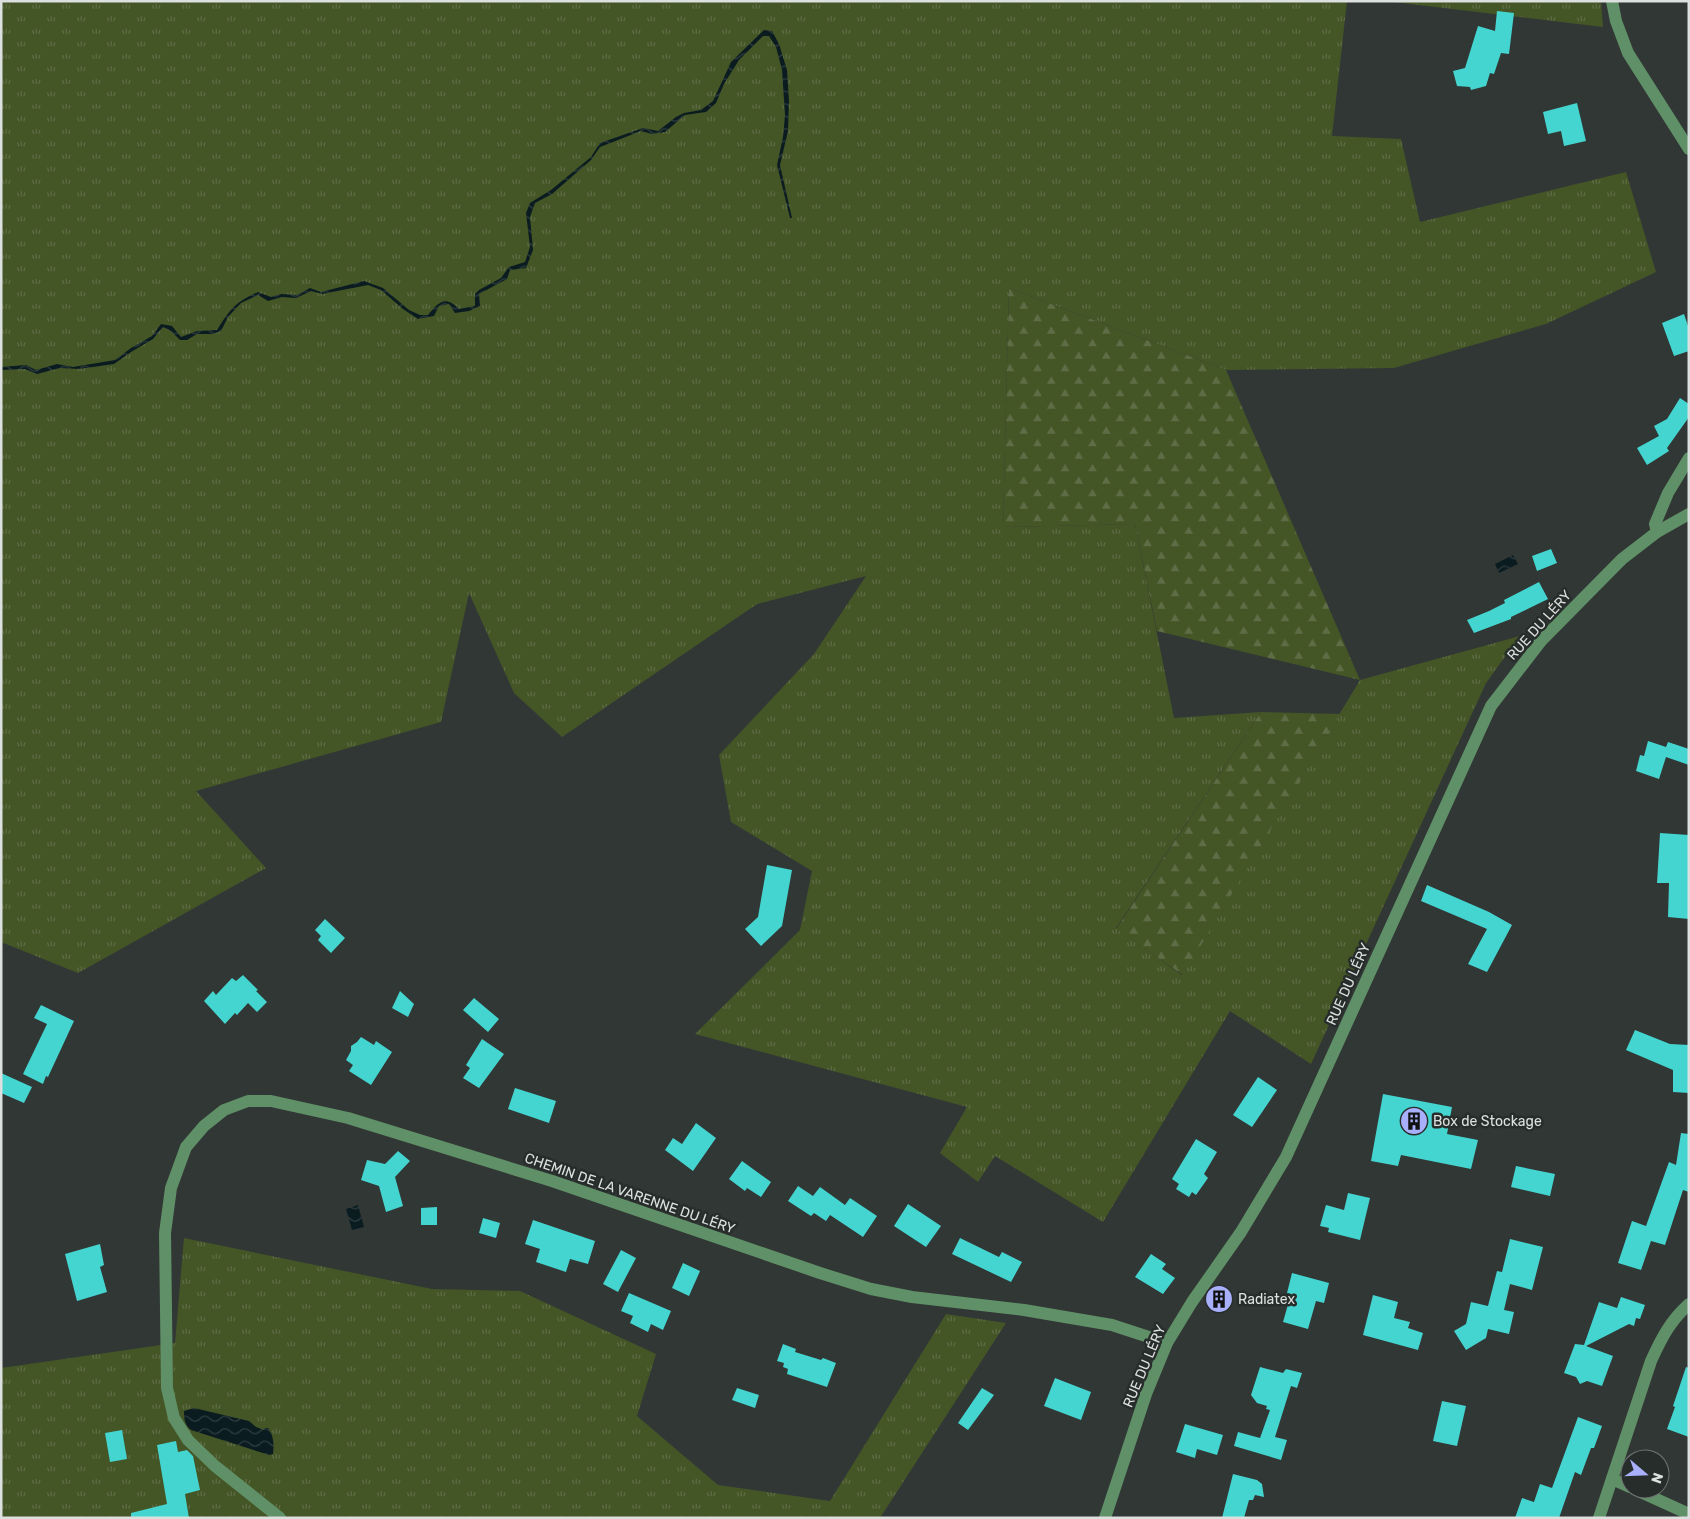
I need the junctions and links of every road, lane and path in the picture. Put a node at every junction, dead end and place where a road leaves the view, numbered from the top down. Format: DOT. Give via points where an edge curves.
graph roads {
  1 [pos="1612,1"];
  2 [pos="1689,150"];
  3 [pos="1689,458"];
  4 [pos="1689,514"];
  5 [pos="1657,532"];
  6 [pos="1689,1304"];
  7 [pos="1167,1342"];
  8 [pos="1612,1479"];
  9 [pos="1620,1483"];
  10 [pos="1656,1499"];
  11 [pos="1689,1514"];
  12 [pos="280,1518"];
  13 [pos="1106,1518"];
  14 [pos="1599,1518"];
  1 -- 2 [label="street" via="1628,52"];
  3 -- 5 [label="street" via="1668,493 1655,524"];
  4 -- 5 [label="street, RUE DU LÉRY"];
  5 -- 7 [label="street, RUE DU LÉRY" via="1622,559 1541,642 1491,706 1286,1157 1241,1232"];
  6 -- 8 [label="street" via="1676,1315 1661,1338"];
  7 -- 12 [label="street, CHEMIN DE LA VARENNE DU LÉRY" via="1112,1325 1024,1310 912,1297 871,1288 552,1181 348,1118 271,1100 248,1101 224,1110 204,1126 186,1147 171,1188 165,1233 167,1388 174,1418 188,1440"];
  7 -- 13 [label="street, RUE DU LÉRY" via="1146,1394"];
  8 -- 9 [label="street"];
  8 -- 14 [label="street"];
  10 -- 11 [label="street"];
}
